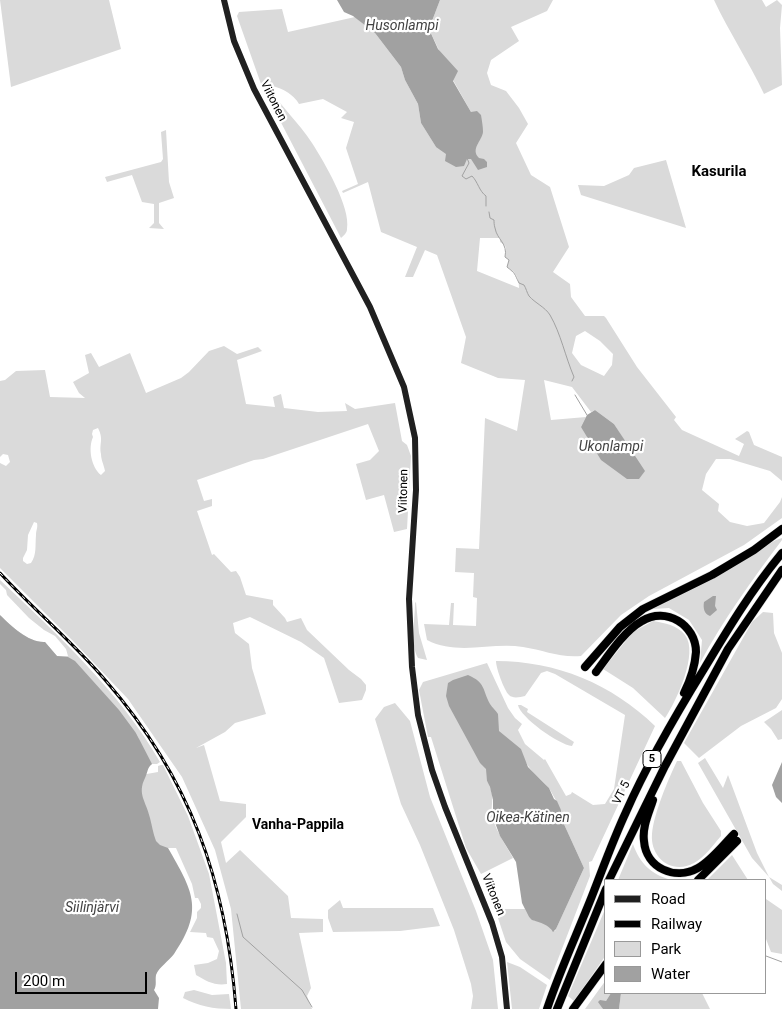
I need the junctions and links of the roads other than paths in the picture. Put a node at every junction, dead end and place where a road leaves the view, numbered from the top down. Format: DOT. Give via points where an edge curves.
graph roads {
  1 [pos="224,0"];
  2 [pos="782,529"];
  3 [pos="782,553"];
  4 [pos="782,570"];
  5 [pos="585,667"];
  6 [pos="596,672"];
  7 [pos="673,719"];
  8 [pos="665,766"];
  9 [pos="609,879"];
  10 [pos="699,879"];
  11 [pos="604,894"];
  12 [pos="604,967"];
  13 [pos="575,1006"];
  14 [pos="507,1009"];
  15 [pos="547,1009"];
  16 [pos="557,1009"];
  1 -- 14 [label="main road, Viitonen" via="234,40 254,89 370,307 404,387 415,446 416,490 409,599 418,715 444,807 492,922 502,957"];
  2 -- 5 [label="highway" via="754,550 712,574 643,608 620,627"];
  3 -- 7 [label="highway, VT 5 / 5" via="734,620"];
  4 -- 8 [label="highway, 5" via="728,649"];
  6 -- 7 [label="highway" via="612,650 642,620 668,616 679,621 693,637 696,653 689,683"];
  7 -- 15 [label="highway, VT 5 / 5" via="625,813"];
  8 -- 9 [label="highway, 5"];
  8 -- 10 [label="highway" via="644,828 645,848 654,864 669,872 688,872 704,864 736,838"];
  11 -- 16 [label="highway"];
  12 -- 13 [label="highway"];
}
